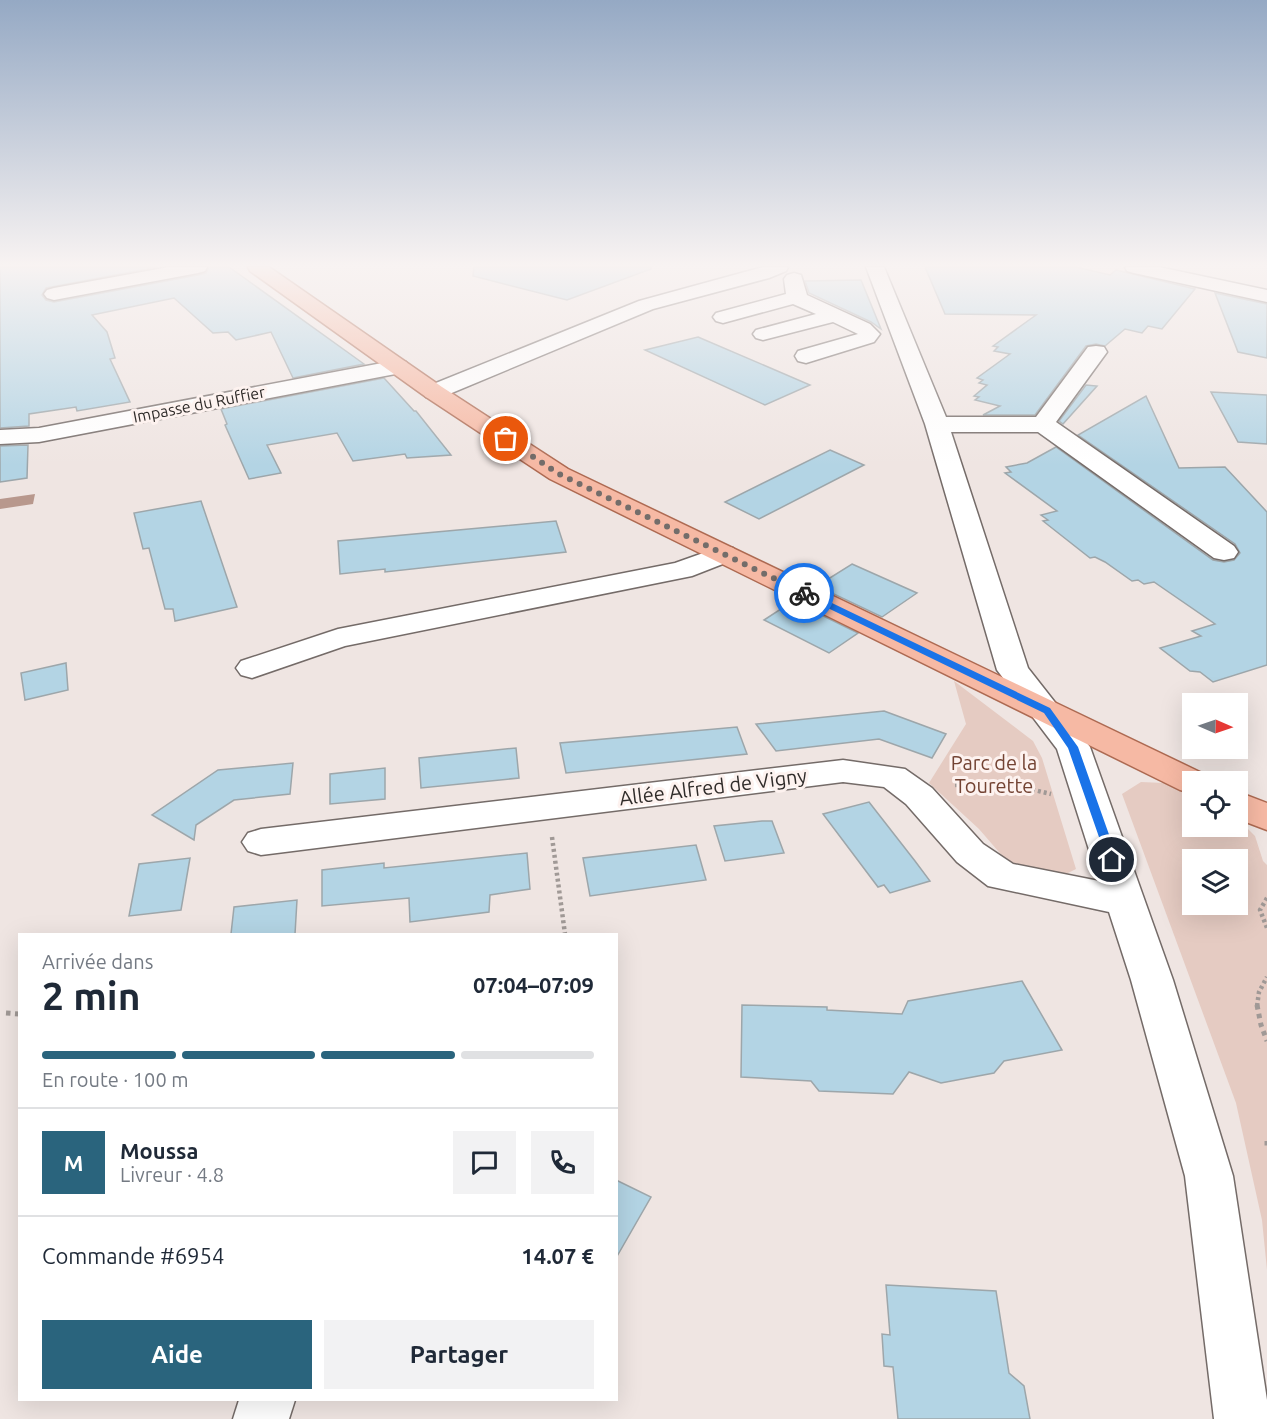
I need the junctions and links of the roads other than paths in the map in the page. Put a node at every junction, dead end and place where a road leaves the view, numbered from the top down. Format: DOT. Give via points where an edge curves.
graph roads {
  1 [pos="351,333"];
  2 [pos="577,333"];
  3 [pos="766,333"];
  4 [pos="869,333"];
  5 [pos="901,333"];
  6 [pos="763,334"];
  7 [pos="1096,352"];
  8 [pos="806,356"];
  9 [pos="398,366"];
  10 [pos="434,392"];
  11 [pos="937,424"];
  12 [pos="1043,424"];
  13 [pos="0,437"];
  14 [pos="1224,552"];
  15 [pos="723,554"];
  16 [pos="252,668"];
  17 [pos="1047,711"];
  18 [pos="1182,777"];
  19 [pos="1248,809"];
  20 [pos="1267,818"];
  21 [pos="261,842"];
  22 [pos="1126,902"];
  23 [pos="267,1401"];
  24 [pos="261,1419"];
  25 [pos="1242,1419"];
  1 -- 9 [label="main road"];
  2 -- 10 [label="street"];
  3 -- 6 [label="street"];
  4 -- 8 [label="street" via="867,338"];
  5 -- 11 [label="street"];
  7 -- 12 [label="street"];
  9 -- 10 [label="main road"];
  9 -- 13 [label="street, Impasse du Ruffier" via="39,435"];
  10 -- 15 [label="main road" via="559,474"];
  11 -- 12 [label="street"];
  11 -- 17 [label="street" via="1013,670"];
  12 -- 14 [label="street"];
  15 -- 16 [label="street" via="682,570 338,638"];
  15 -- 17 [label="main road"];
  17 -- 18 [label="main road"];
  17 -- 22 [label="street" via="1073,747"];
  19 -- 20 [label="main road"];
  21 -- 22 [label="street, Allée Alfred de Vigny" via="843,771 892,777 919,796 970,853 1002,876"];
  22 -- 25 [label="street" via="1209,1176"];
  23 -- 24 [label="street"];
}
